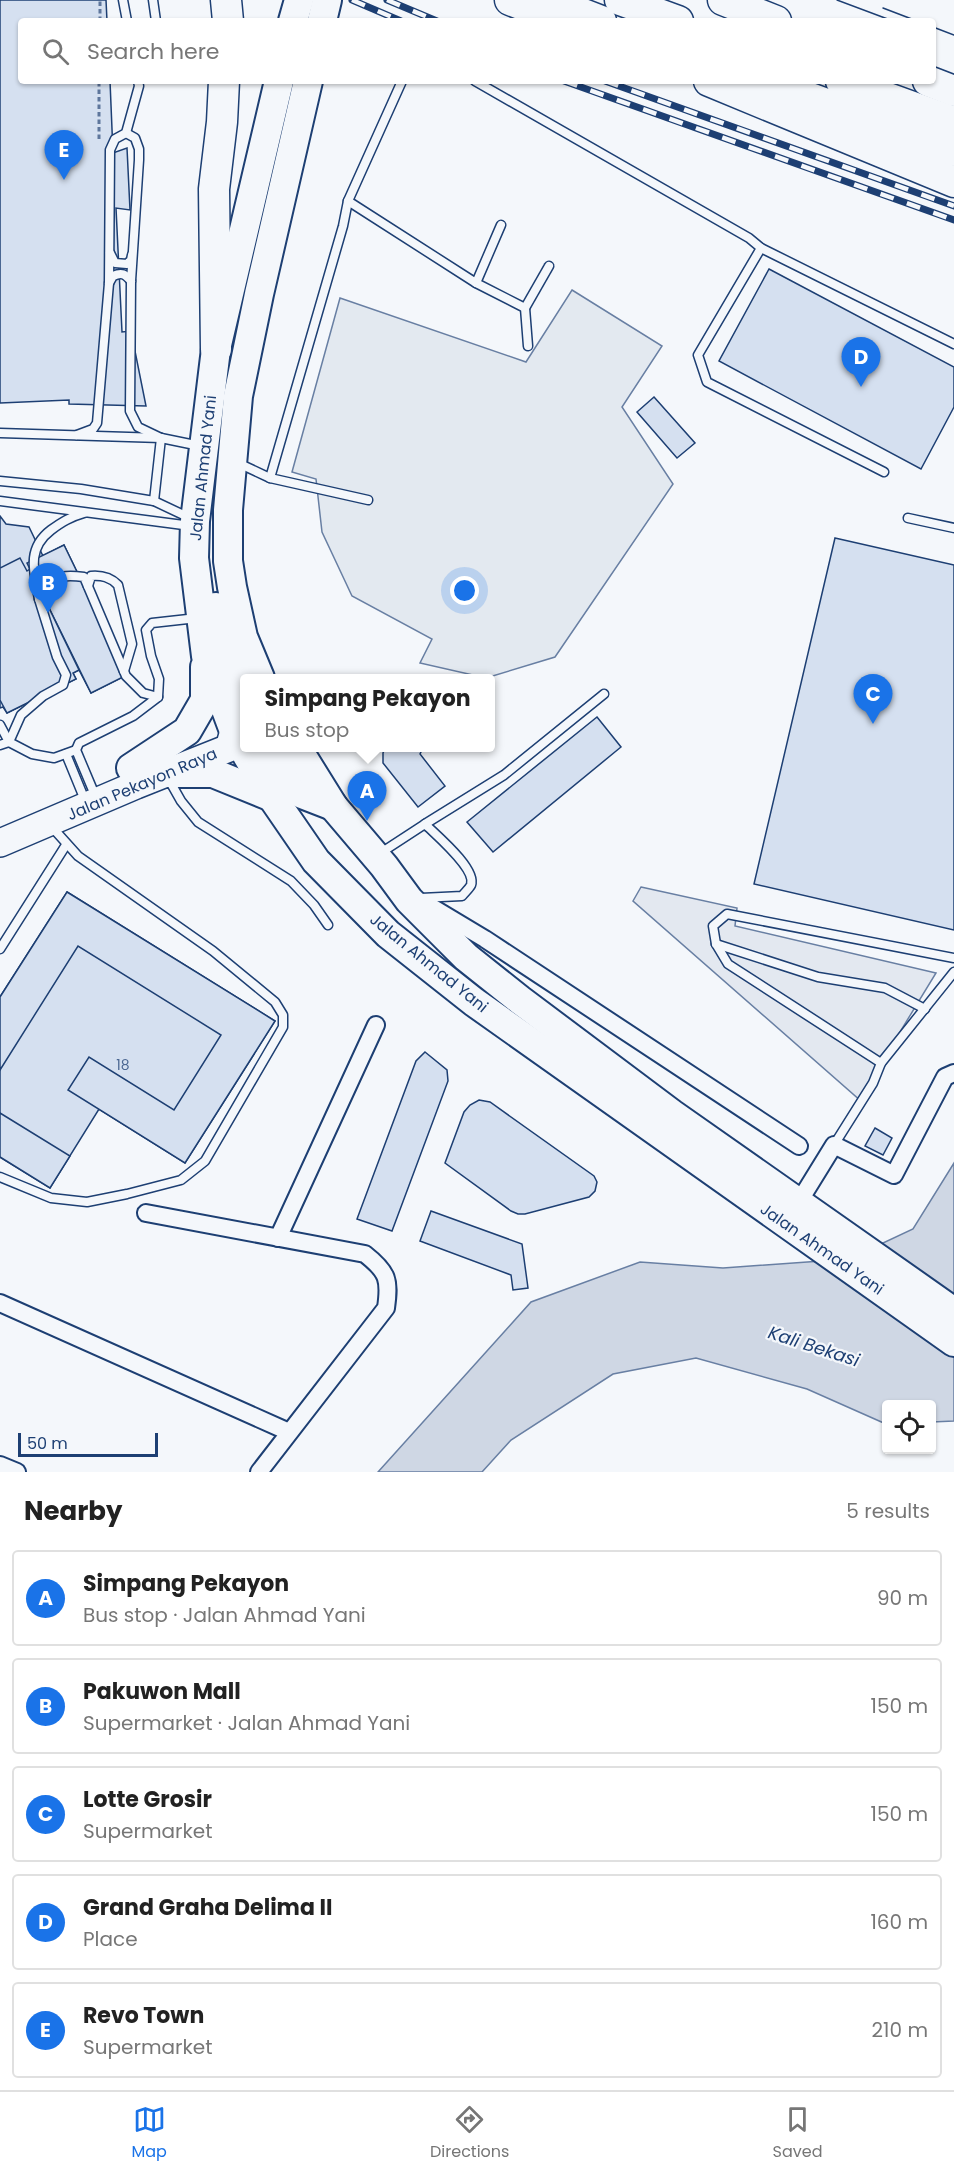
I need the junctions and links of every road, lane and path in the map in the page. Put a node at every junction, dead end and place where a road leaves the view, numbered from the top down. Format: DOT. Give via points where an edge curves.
graph roads {
  1 [pos="100,0"];
  2 [pos="123,0"];
  3 [pos="153,0"];
  4 [pos="226,0"];
  5 [pos="298,0"];
  6 [pos="510,0"];
  7 [pos="547,0"];
  8 [pos="620,0"];
  9 [pos="723,0"];
  10 [pos="100,18"];
  11 [pos="126,18"];
  12 [pos="156,18"];
  13 [pos="228,18"];
  14 [pos="294,18"];
  15 [pos="555,18"];
  16 [pos="593,18"];
  17 [pos="670,18"];
  18 [pos="768,18"];
  19 [pos="141,84"];
  20 [pos="224,84"];
  21 [pos="278,84"];
  22 [pos="307,84"];
  23 [pos="401,84"];
  24 [pos="480,84"];
  25 [pos="716,84"];
  26 [pos="772,84"];
  27 [pos="849,84"];
  28 [pos="936,84"];
  29 [pos="954,91"];
  30 [pos="954,122"];
  31 [pos="126,133"];
  32 [pos="954,151"];
  33 [pos="954,182"];
  34 [pos="348,201"];
  35 [pos="501,225"];
  36 [pos="109,247"];
  37 [pos="761,248"];
  38 [pos="133,252"];
  39 [pos="549,266"];
  40 [pos="131,281"];
  41 [pos="476,283"];
  42 [pos="109,284"];
  43 [pos="525,308"];
  44 [pos="954,344"];
  45 [pos="528,346"];
  46 [pos="216,349"];
  47 [pos="0,433"];
  48 [pos="77,435"];
  49 [pos="161,438"];
  50 [pos="202,447"];
  51 [pos="232,460"];
  52 [pos="884,472"];
  53 [pos="270,478"];
  54 [pos="0,481"];
  55 [pos="368,500"];
  56 [pos="0,501"];
  57 [pos="154,501"];
  58 [pos="87,512"];
  59 [pos="908,518"];
  60 [pos="195,524"];
  61 [pos="954,528"];
  62 [pos="88,587"];
  63 [pos="39,598"];
  64 [pos="201,618"];
  65 [pos="206,656"];
  66 [pos="124,671"];
  67 [pos="258,674"];
  68 [pos="604,694"];
  69 [pos="158,697"];
  70 [pos="0,725"];
  71 [pos="239,732"];
  72 [pos="4,743"];
  73 [pos="76,750"];
  74 [pos="249,752"];
  75 [pos="269,752"];
  76 [pos="300,752"];
  77 [pos="66,754"];
  78 [pos="131,768"];
  79 [pos="165,773"];
  80 [pos="87,791"];
  81 [pos="272,797"];
  82 [pos="333,806"];
  83 [pos="49,824"];
  84 [pos="426,824"];
  85 [pos="0,836"];
  86 [pos="0,843"];
  87 [pos="66,845"];
  88 [pos="380,861"];
  89 [pos="416,898"];
  90 [pos="328,925"];
  91 [pos="716,944"];
  92 [pos="0,949"];
  93 [pos="954,957"];
  94 [pos="954,972"];
  95 [pos="925,1009"];
  96 [pos="376,1025"];
  97 [pos="881,1063"];
  98 [pos="954,1072"];
  99 [pos="834,1145"];
  100 [pos="799,1146"];
  101 [pos="0,1177"];
  102 [pos="805,1192"];
  103 [pos="146,1213"];
  104 [pos="835,1232"];
  105 [pos="278,1238"];
  106 [pos="954,1290"];
  107 [pos="0,1303"];
  108 [pos="954,1312"];
  109 [pos="954,1342"];
  110 [pos="289,1432"];
  111 [pos="0,1465"];
  112 [pos="17,1472"];
  113 [pos="259,1472"];
  1 -- 10 [label="path"];
  2 -- 11 [label="lane"];
  3 -- 12 [label="lane"];
  4 -- 13 [label="highway"];
  5 -- 14 [label="highway"];
  6 -- 15 [label="highway"];
  7 -- 16 [label="highway"];
  8 -- 17 [label="highway"];
  9 -- 18 [label="highway"];
  19 -- 31 [label="lane"];
  20 -- 46 [label="highway" via="214,189"];
  21 -- 46 [label="highway, Jalan Ahmad Yani"];
  22 -- 51 [label="highway, Jalan Ahmad Yani" via="238,396"];
  23 -- 34 [label="lane"];
  24 -- 37 [label="lane"];
  25 -- 33 [label="highway"];
  26 -- 32 [label="highway"];
  27 -- 30 [label="highway"];
  28 -- 29 [label="highway"];
  31 -- 36 [label="lane" via="115,139 110,150"];
  31 -- 38 [label="lane" via="135,138 139,149"];
  34 -- 41 [label="lane"];
  34 -- 53 [label="lane"];
  35 -- 41 [label="lane"];
  36 -- 38 [label="lane" via="115,263 127,264"];
  36 -- 42 [label="lane"];
  37 -- 44 [label="lane"];
  37 -- 52 [label="lane" via="698,356 707,382"];
  38 -- 40 [label="lane"];
  39 -- 43 [label="lane"];
  40 -- 42 [label="lane" via="122,274 113,276"];
  40 -- 49 [label="lane" via="130,411 138,427"];
  41 -- 43 [label="lane"];
  42 -- 48 [label="lane" via="97,423 93,429"];
  43 -- 45 [label="lane"];
  46 -- 50 [label="highway, Jalan Ahmad Yani"];
  47 -- 48 [label="lane"];
  48 -- 49 [label="lane"];
  49 -- 50 [label="lane"];
  49 -- 57 [label="lane"];
  50 -- 60 [label="highway, Jalan Ahmad Yani"];
  51 -- 53 [label="lane"];
  51 -- 67 [label="highway, Jalan Ahmad Yani" via="228,561 243,637"];
  51 -- 71 [label="highway" via="211,565 215,605 238,705"];
  53 -- 55 [label="lane"];
  54 -- 57 [label="lane"];
  56 -- 58 [label="lane"];
  57 -- 60 [label="lane"];
  58 -- 60 [label="lane"];
  58 -- 63 [label="lane" via="63,520 35,548"];
  59 -- 61 [label="lane"];
  60 -- 64 [label="highway, Jalan Ahmad Yani"];
  62 -- 63 [label="lane" via="84,577 56,577"];
  62 -- 66 [label="lane"];
  62 -- 66 [label="lane" via="90,576 111,579 118,585 132,644"];
  63 -- 72 [label="lane" via="66,675 63,685 21,715"];
  64 -- 65 [label="highway, Jalan Ahmad Yani"];
  64 -- 69 [label="lane" via="152,623 146,630 159,679"];
  65 -- 71 [label="highway, Jalan Ahmad Yani"];
  65 -- 78 [label="highway" via="205,700 187,731"];
  66 -- 69 [label="lane" via="143,693"];
  68 -- 84 [label="lane" via="504,775"];
  69 -- 73 [label="lane" via="133,716 78,743"];
  70 -- 72 [label="lane"];
  71 -- 78 [label="main road, Jalan Pekayon Raya"];
  71 -- 79 [label="main road, Jalan Pekayon Raya" via="229,748"];
  72 -- 77 [label="lane" via="54,758"];
  73 -- 77 [label="lane"];
  73 -- 80 [label="lane"];
  74 -- 81 [label="highway, Jalan Ahmad Yani"];
  75 -- 82 [label="highway" via="302,794"];
  76 -- 82 [label="highway, Jalan Ahmad Yani"];
  77 -- 80 [label="lane"];
  78 -- 80 [label="main road, Jalan Pekayon Raya"];
  79 -- 81 [label="highway" via="213,773"];
  79 -- 83 [label="main road, Jalan Pekayon Raya"];
  79 -- 90 [label="lane" via="198,822 291,881"];
  80 -- 85 [label="main road, Jalan Pekayon Raya"];
  81 -- 104 [label="highway, Jalan Ahmad Yani" via="316,861 388,934 474,1002"];
  82 -- 88 [label="highway, Jalan Ahmad Yani"];
  83 -- 86 [label="main road, Jalan Pekayon Raya"];
  83 -- 87 [label="lane"];
  84 -- 88 [label="lane"];
  84 -- 89 [label="lane" via="465,864 472,877 471,885 462,896"];
  87 -- 92 [label="lane"];
  87 -- 101 [label="lane" via="213,951 275,1002 283,1015 283,1027 205,1161 181,1179 87,1202 51,1198"];
  88 -- 89 [label="highway"];
  88 -- 104 [label="highway, Jalan Ahmad Yani" via="409,900 466,957"];
  89 -- 100 [label="street" via="485,939"];
  89 -- 102 [label="highway" via="530,1001 700,1123"];
  91 -- 93 [label="lane" via="713,926 727,914"];
  91 -- 95 [label="lane" via="818,977 885,988"];
  91 -- 97 [label="lane" via="728,964"];
  94 -- 95 [label="lane"];
  95 -- 97 [label="lane"];
  96 -- 105 [label="street"];
  97 -- 99 [label="lane" via="873,1083"];
  98 -- 99 [label="street" via="945,1077 894,1175"];
  99 -- 102 [label="street"];
  102 -- 104 [label="highway"];
  103 -- 105 [label="street"];
  104 -- 106 [label="highway"];
  104 -- 108 [label="highway, Jalan Ahmad Yani"];
  104 -- 109 [label="highway, Jalan Ahmad Yani"];
  105 -- 110 [label="street" via="365,1254 379,1266 389,1285 386,1308"];
  107 -- 110 [label="street"];
  110 -- 113 [label="street"];
  111 -- 112 [label="street"];
}
